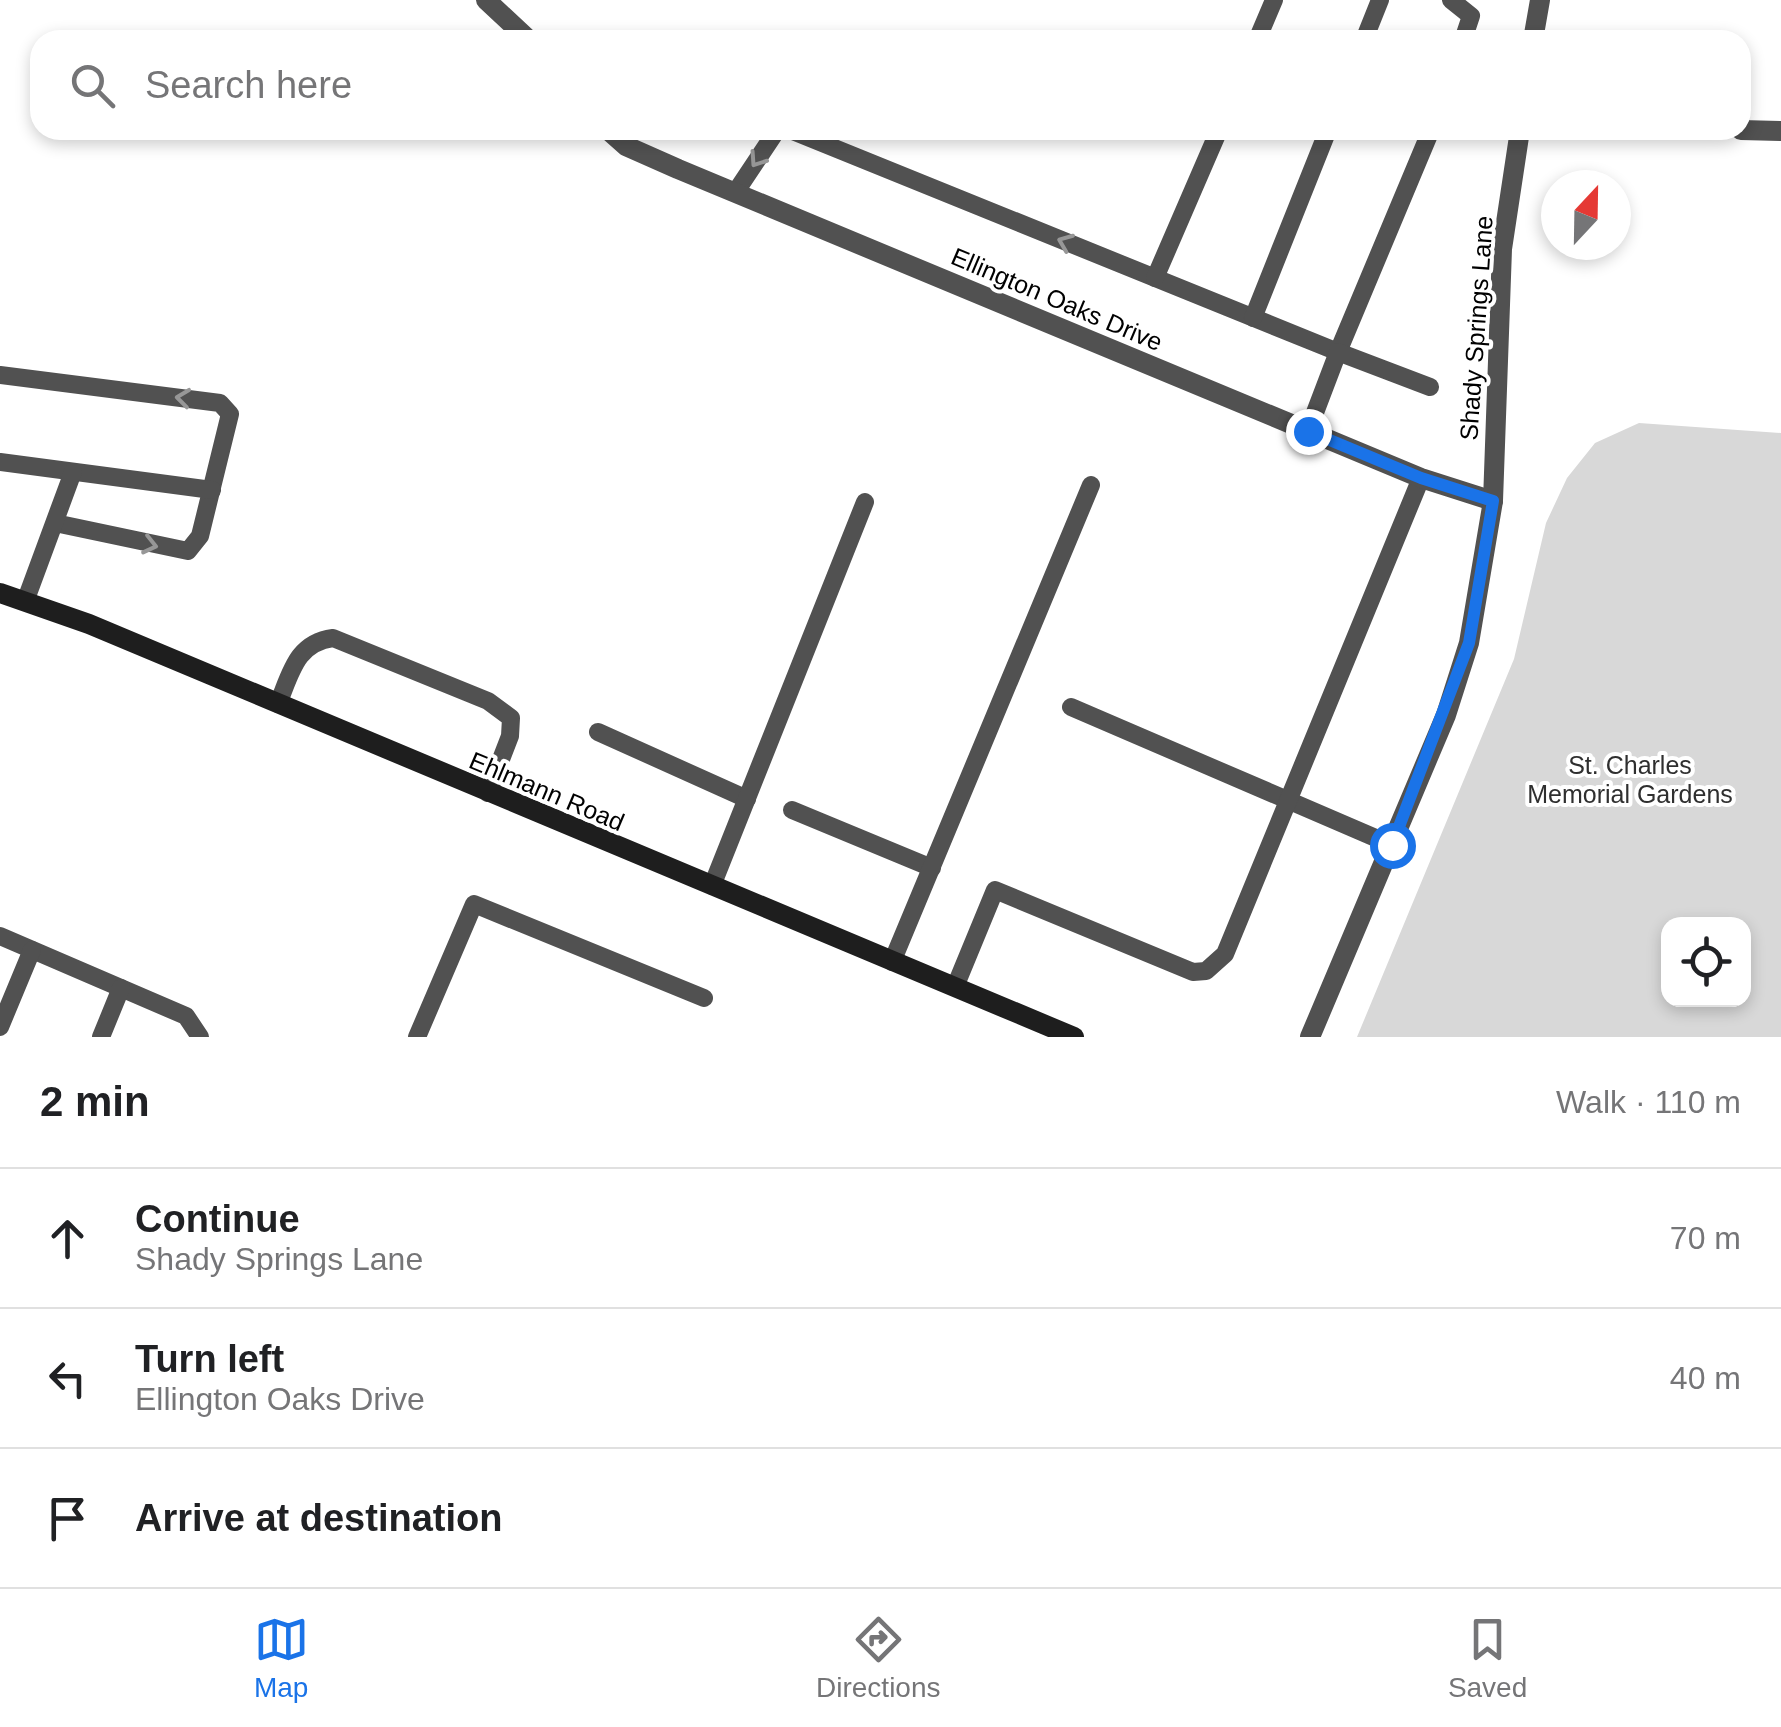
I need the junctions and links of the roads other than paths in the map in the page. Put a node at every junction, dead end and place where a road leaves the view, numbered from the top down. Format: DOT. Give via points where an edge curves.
graph roads {
  1 [pos="486,0"];
  2 [pos="1274,0"];
  3 [pos="1380,0"];
  4 [pos="1451,0"];
  5 [pos="1540,0"];
  6 [pos="518,30"];
  7 [pos="1261,30"];
  8 [pos="1368,30"];
  9 [pos="1466,30"];
  10 [pos="1535,30"];
  11 [pos="1751,130"];
  12 [pos="1781,132"];
  13 [pos="619,140"];
  14 [pos="770,140"];
  15 [pos="815,140"];
  16 [pos="1214,140"];
  17 [pos="1324,140"];
  18 [pos="1426,140"];
  19 [pos="1518,140"];
  20 [pos="737,190"];
  21 [pos="1156,278"];
  22 [pos="1253,318"];
  23 [pos="1338,352"];
  24 [pos="0,375"];
  25 [pos="1430,387"];
  26 [pos="1308,431"];
  27 [pos="0,462"];
  28 [pos="73,472"];
  29 [pos="1421,478"];
  30 [pos="1091,485"];
  31 [pos="212,490"];
  32 [pos="1493,501"];
  33 [pos="865,502"];
  34 [pos="55,523"];
  35 [pos="0,593"];
  36 [pos="25,602"];
  37 [pos="278,704"];
  38 [pos="1071,707"];
  39 [pos="598,732"];
  40 [pos="488,793"];
  41 [pos="747,799"];
  42 [pos="1289,800"];
  43 [pos="792,810"];
  44 [pos="1392,845"];
  45 [pos="932,868"];
  46 [pos="712,886"];
  47 [pos="0,936"];
  48 [pos="32,950"];
  49 [pos="892,962"];
  50 [pos="121,988"];
  51 [pos="955,988"];
  52 [pos="704,998"];
  53 [pos="0,1027"];
  54 [pos="421,1036"];
  55 [pos="102,1037"];
  56 [pos="200,1037"];
  57 [pos="1074,1037"];
  58 [pos="1310,1037"];
  1 -- 6 [label="street"];
  2 -- 7 [label="lane"];
  3 -- 8 [label="lane"];
  4 -- 9 [label="lane" via="1471,16"];
  5 -- 10 [label="street"];
  11 -- 12 [label="street"];
  13 -- 20 [label="street, Ellington Oaks Drive"];
  14 -- 20 [label="lane, one-way"];
  21 -- 15 [label="lane, one-way"];
  16 -- 21 [label="lane"];
  17 -- 22 [label="lane"];
  18 -- 23 [label="lane"];
  19 -- 32 [label="street, Shady Springs Lane" via="1502,249"];
  20 -- 26 [label="street, Ellington Oaks Drive"];
  21 -- 22 [label="lane"];
  22 -- 23 [label="lane"];
  23 -- 25 [label="lane"];
  23 -- 26 [label="lane"];
  31 -- 24 [label="lane, one-way" via="231,423 220,403"];
  26 -- 29 [label="street, Ellington Oaks Drive"];
  27 -- 28 [label="lane"];
  28 -- 31 [label="lane"];
  28 -- 34 [label="lane"];
  29 -- 32 [label="street, Ellington Oaks Drive"];
  29 -- 42 [label="lane"];
  30 -- 45 [label="lane"];
  34 -- 31 [label="lane, one-way" via="188,552 200,536"];
  32 -- 44 [label="street, Shady Springs Lane" via="1469,643"];
  33 -- 41 [label="lane"];
  34 -- 36 [label="lane"];
  35 -- 36 [label="street, Ehlmann Road"];
  36 -- 37 [label="street, Ehlmann Road"];
  37 -- 40 [label="street, Ehlmann Road"];
  37 -- 40 [label="lane" via="300,652 314,640 333,638 488,701 511,718"];
  38 -- 42 [label="lane"];
  39 -- 41 [label="lane"];
  40 -- 46 [label="street, Ehlmann Road"];
  41 -- 46 [label="lane"];
  42 -- 44 [label="lane"];
  42 -- 51 [label="lane" via="1225,954 1206,971 1193,972 995,890"];
  43 -- 45 [label="lane"];
  44 -- 58 [label="street, Shady Springs Lane"];
  45 -- 49 [label="lane"];
  46 -- 49 [label="street, Ehlmann Road"];
  47 -- 48 [label="lane"];
  48 -- 50 [label="lane"];
  48 -- 53 [label="lane"];
  49 -- 51 [label="street, Ehlmann Road"];
  50 -- 55 [label="lane"];
  50 -- 56 [label="lane" via="186,1016"];
  51 -- 57 [label="street, Ehlmann Road"];
  52 -- 54 [label="lane" via="474,904"];
}
